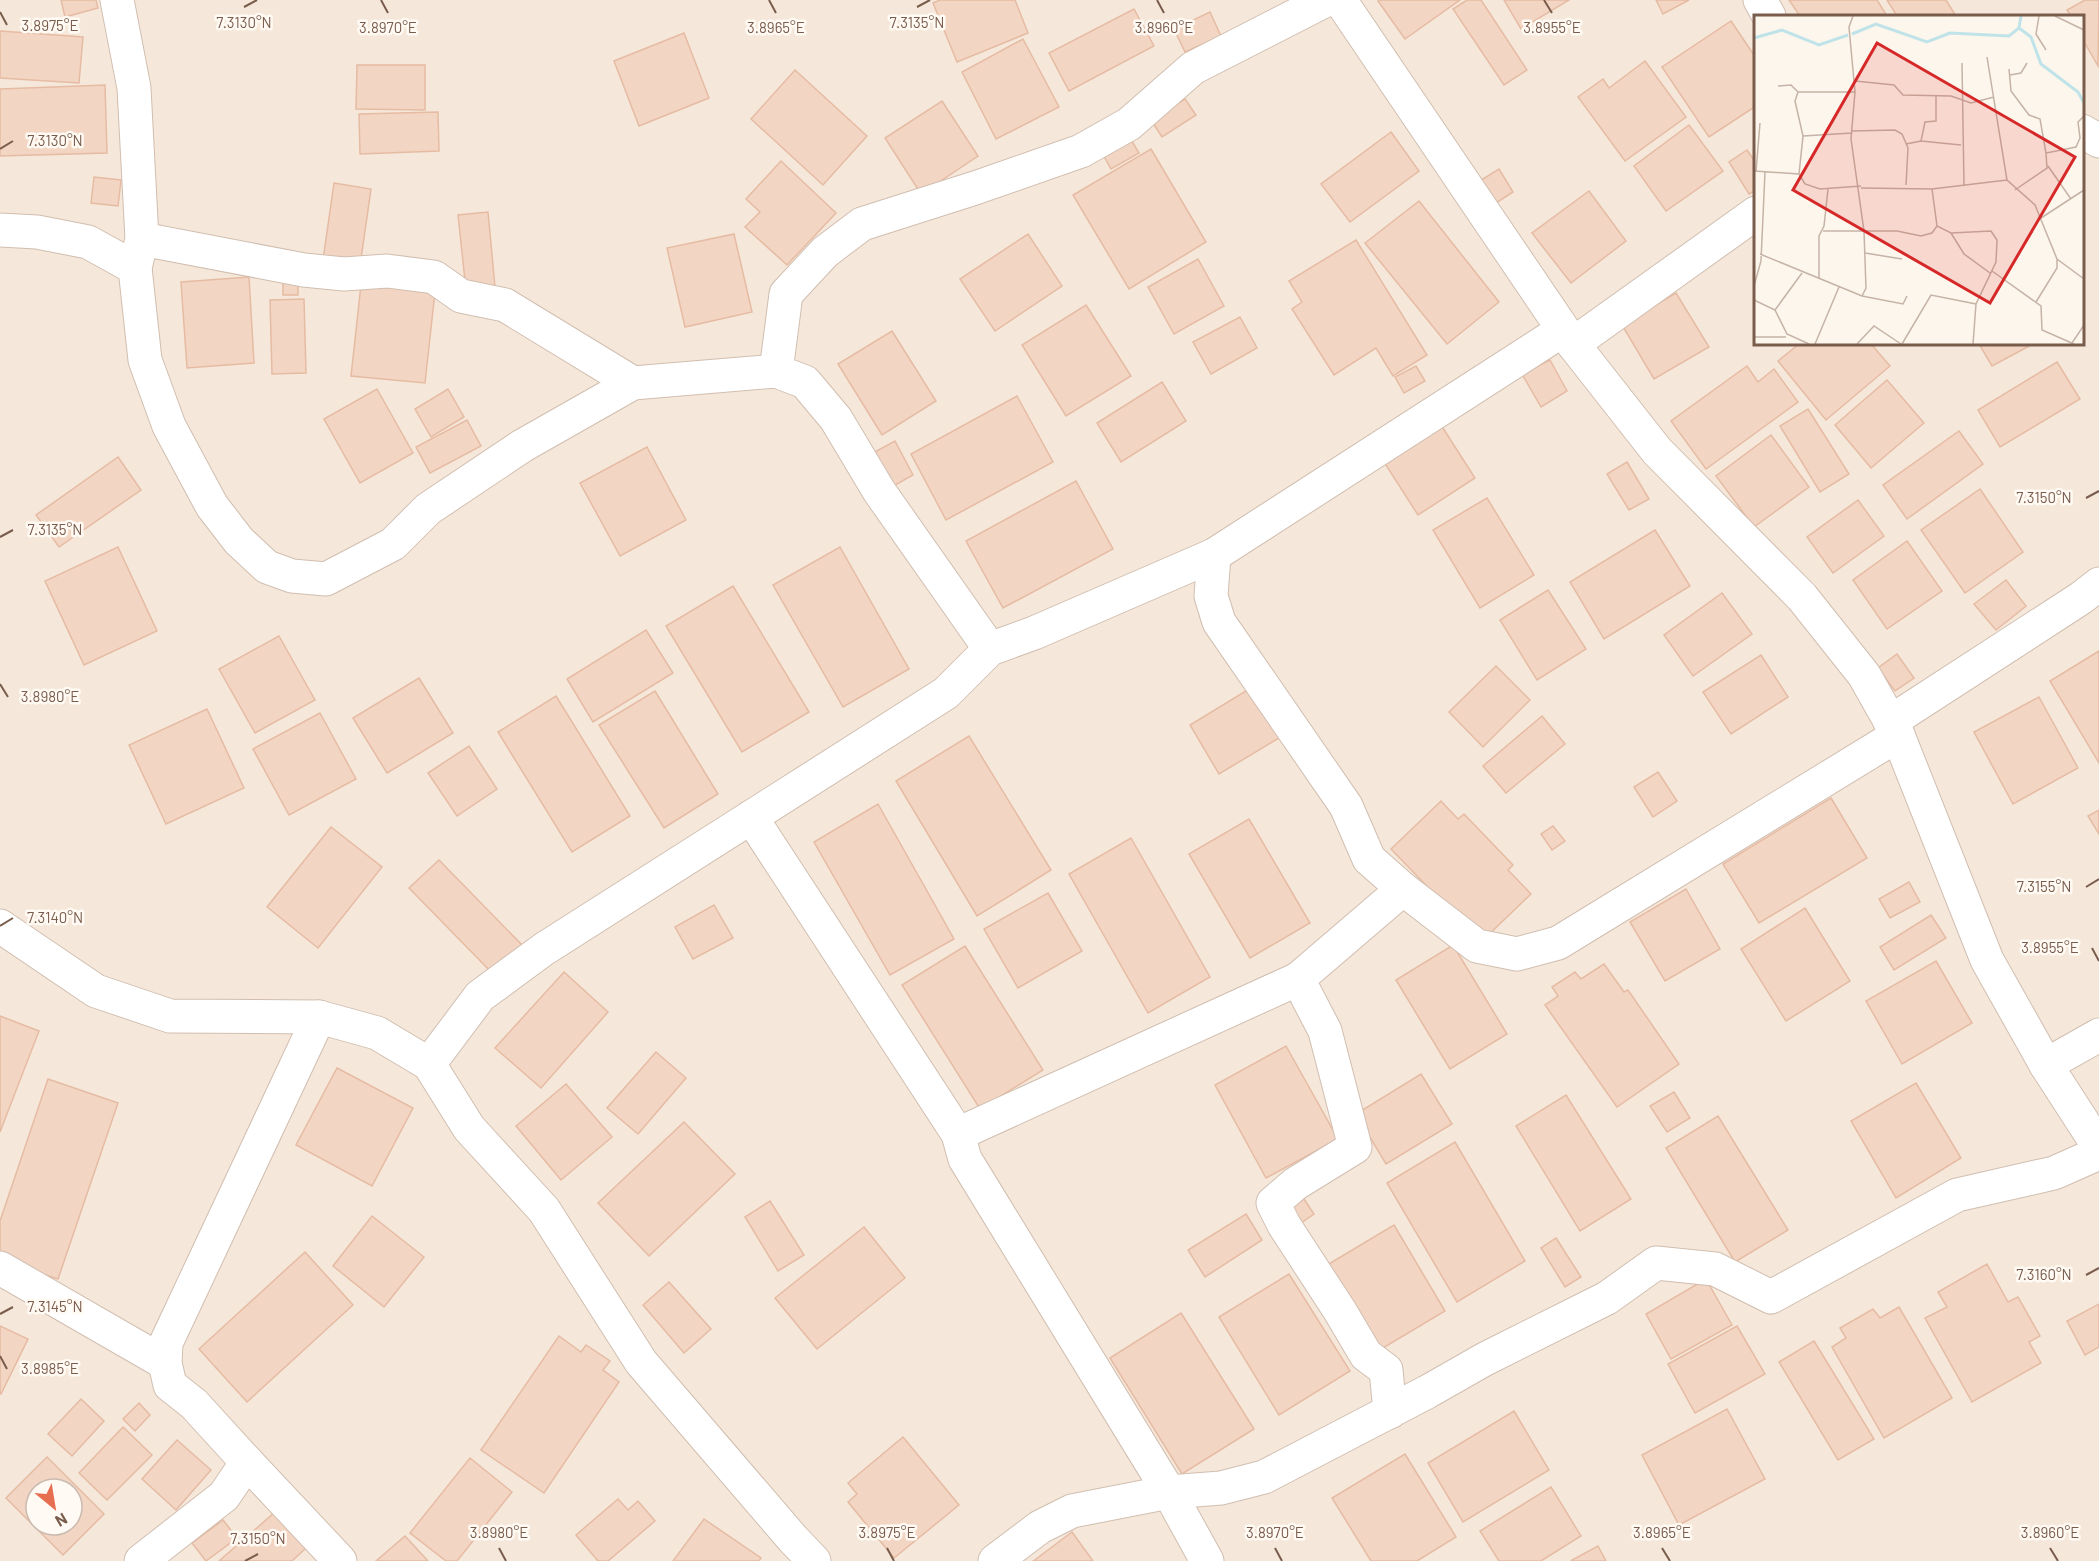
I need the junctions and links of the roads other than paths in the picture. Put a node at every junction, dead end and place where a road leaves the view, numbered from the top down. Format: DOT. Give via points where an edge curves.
graph roads {
  1 [pos="117,0"];
  2 [pos="1326,0"];
  3 [pos="1340,0"];
  4 [pos="1760,0"];
  5 [pos="1768,15"];
  6 [pos="2084,132"];
  7 [pos="2099,141"];
  8 [pos="1754,214"];
  9 [pos="0,231"];
  10 [pos="138,254"];
  11 [pos="1568,337"];
  12 [pos="776,371"];
  13 [pos="633,383"];
  14 [pos="1214,555"];
  15 [pos="2099,584"];
  16 [pos="990,649"];
  17 [pos="1894,729"];
  18 [pos="751,817"];
  19 [pos="1403,889"];
  20 [pos="0,926"];
  21 [pos="1298,979"];
  22 [pos="319,1017"];
  23 [pos="2099,1035"];
  24 [pos="429,1064"];
  25 [pos="2046,1065"];
  26 [pos="958,1134"];
  27 [pos="2099,1147"];
  28 [pos="2099,1153"];
  29 [pos="0,1268"];
  30 [pos="165,1363"];
  31 [pos="1390,1412"];
  32 [pos="247,1462"];
  33 [pos="1169,1492"];
  34 [pos="141,1561"];
  35 [pos="340,1561"];
  36 [pos="814,1561"];
  37 [pos="995,1561"];
  38 [pos="1207,1561"];
  1 -- 10 [label="street" via="134,88"];
  2 -- 12 [label="street" via="1192,68 1129,124 1081,151 862,224 825,252 786,294"];
  3 -- 11 [label="street"];
  4 -- 5 [label="street"];
  6 -- 7 [label="street"];
  8 -- 11 [label="street"];
  9 -- 10 [label="street" via="37,232"];
  10 -- 13 [label="street" via="266,261 344,274 387,271 434,277 461,296 505,305"];
  10 -- 13 [label="street" via="145,360 169,426 212,506 239,541 267,567 292,576 326,579 393,544 428,509 522,446"];
  11 -- 14 [label="street"];
  11 -- 17 [label="street" via="1657,451 1802,597 1864,675"];
  12 -- 13 [label="street"];
  12 -- 16 [label="street" via="805,381 836,419 879,491"];
  14 -- 16 [label="street"];
  14 -- 19 [label="street" via="1211,596 1219,622 1346,806 1369,859"];
  15 -- 17 [label="street"];
  16 -- 18 [label="street" via="946,693"];
  17 -- 19 [label="street" via="1558,943 1517,954 1477,945"];
  17 -- 25 [label="street" via="1987,960"];
  18 -- 24 [label="street" via="544,949 480,996"];
  18 -- 26 [label="street"];
  19 -- 21 [label="street"];
  20 -- 22 [label="street" via="96,991 170,1016"];
  21 -- 26 [label="street"];
  21 -- 31 [label="street" via="1325,1031 1355,1147 1294,1184 1274,1203 1366,1355 1386,1370"];
  22 -- 24 [label="street" via="377,1032"];
  22 -- 30 [label="street" via="166,1343"];
  23 -- 25 [label="street"];
  24 -- 36 [label="street" via="469,1128 544,1210 641,1362"];
  25 -- 27 [label="street"];
  26 -- 33 [label="street" via="965,1160"];
  28 -- 31 [label="street" via="2054,1173 1957,1195 1770,1297 1715,1269 1656,1263 1607,1298"];
  29 -- 30 [label="street"];
  30 -- 32 [label="street" via="170,1385 194,1404"];
  31 -- 33 [label="street" via="1264,1477 1221,1488"];
  32 -- 34 [label="street" via="224,1496"];
  32 -- 35 [label="street"];
  33 -- 37 [label="street" via="1072,1511 1040,1527"];
  33 -- 38 [label="street"];
}
